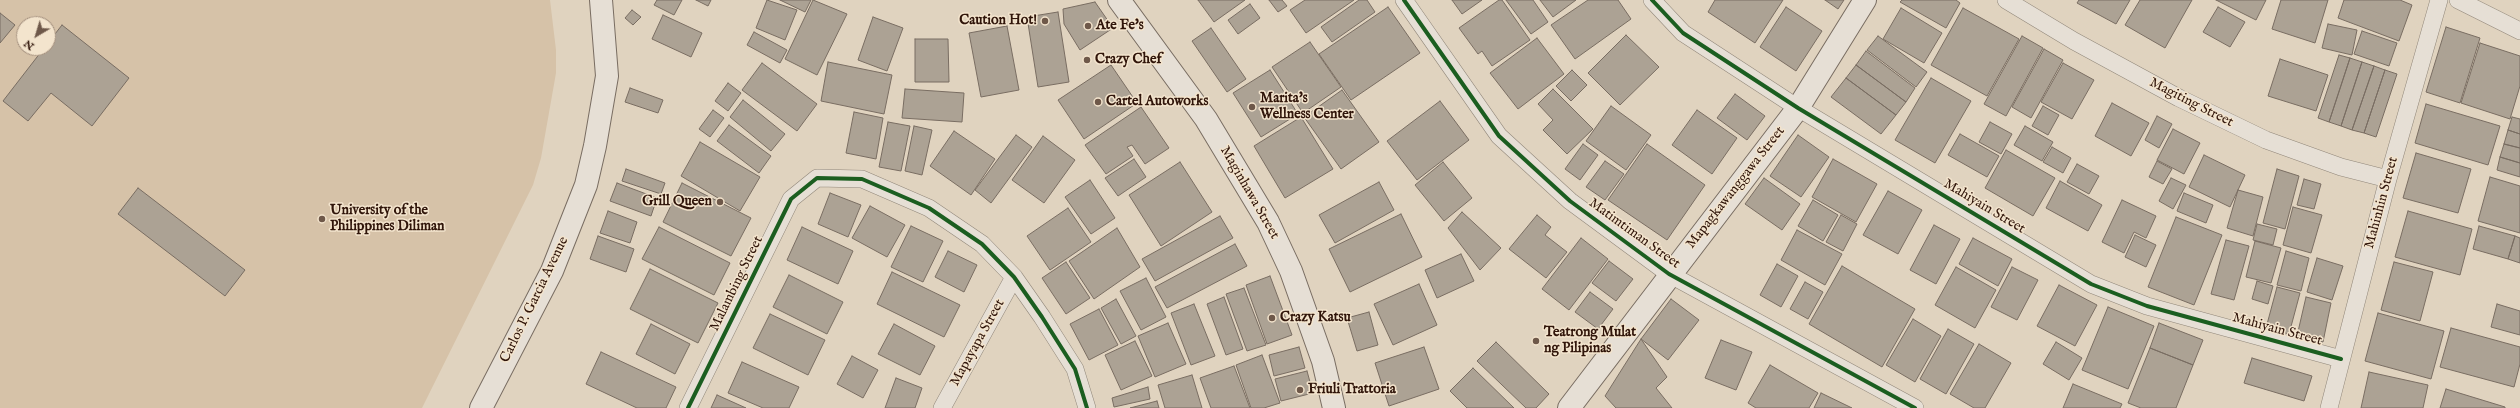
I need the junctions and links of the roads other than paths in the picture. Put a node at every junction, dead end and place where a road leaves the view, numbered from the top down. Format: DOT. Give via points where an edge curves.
graph roads {
  1 [pos="1119,0"];
  2 [pos="1404,0"];
  3 [pos="1652,0"];
  4 [pos="1865,0"];
  5 [pos="2006,0"];
  6 [pos="2439,0"];
  7 [pos="2458,0"];
  8 [pos="603,3"];
  9 [pos="2520,31"];
  10 [pos="1798,108"];
  11 [pos="2388,179"];
  12 [pos="1670,274"];
  13 [pos="1014,277"];
  14 [pos="2341,359"];
  15 [pos="481,408"];
  16 [pos="688,408"];
  17 [pos="942,408"];
  18 [pos="1088,408"];
  19 [pos="1334,408"];
  20 [pos="1569,408"];
  21 [pos="1915,408"];
  22 [pos="2329,408"];
  1 -- 19 [label="street, Maginhawa Street" via="1206,119 1268,222 1291,271 1323,361"];
  2 -- 12 [label="street, Matimtiman Street" via="1499,136 1570,201"];
  3 -- 10 [label="street, Mahiyain Street" via="1683,33"];
  4 -- 10 [label="street, Mapagkawanggawa Street"];
  5 -- 11 [label="street, Magiting Street" via="2074,42 2179,98 2266,140 2341,167"];
  6 -- 11 [label="street, Mahinhin Street"];
  7 -- 9 [label="street"];
  8 -- 15 [label="street, Carlos P. Garcia Avenue" via="607,76 586,185 552,270"];
  10 -- 12 [label="street, Mapagkawanggawa Street"];
  10 -- 14 [label="street, Mahiyain Street" via="2091,284 2147,306"];
  11 -- 14 [label="street, Mahinhin Street"];
  12 -- 20 [label="street, Mapagkawanggawa Street"];
  12 -- 21 [label="street, Matimtiman Street"];
  13 -- 16 [label="street, Malambing Street" via="982,244 929,208 862,179 817,178 791,199"];
  13 -- 17 [label="street, Mapayapa Street"];
  13 -- 18 [label="street" via="1075,369"];
  14 -- 22 [label="street, Mahinhin Street"];
}
